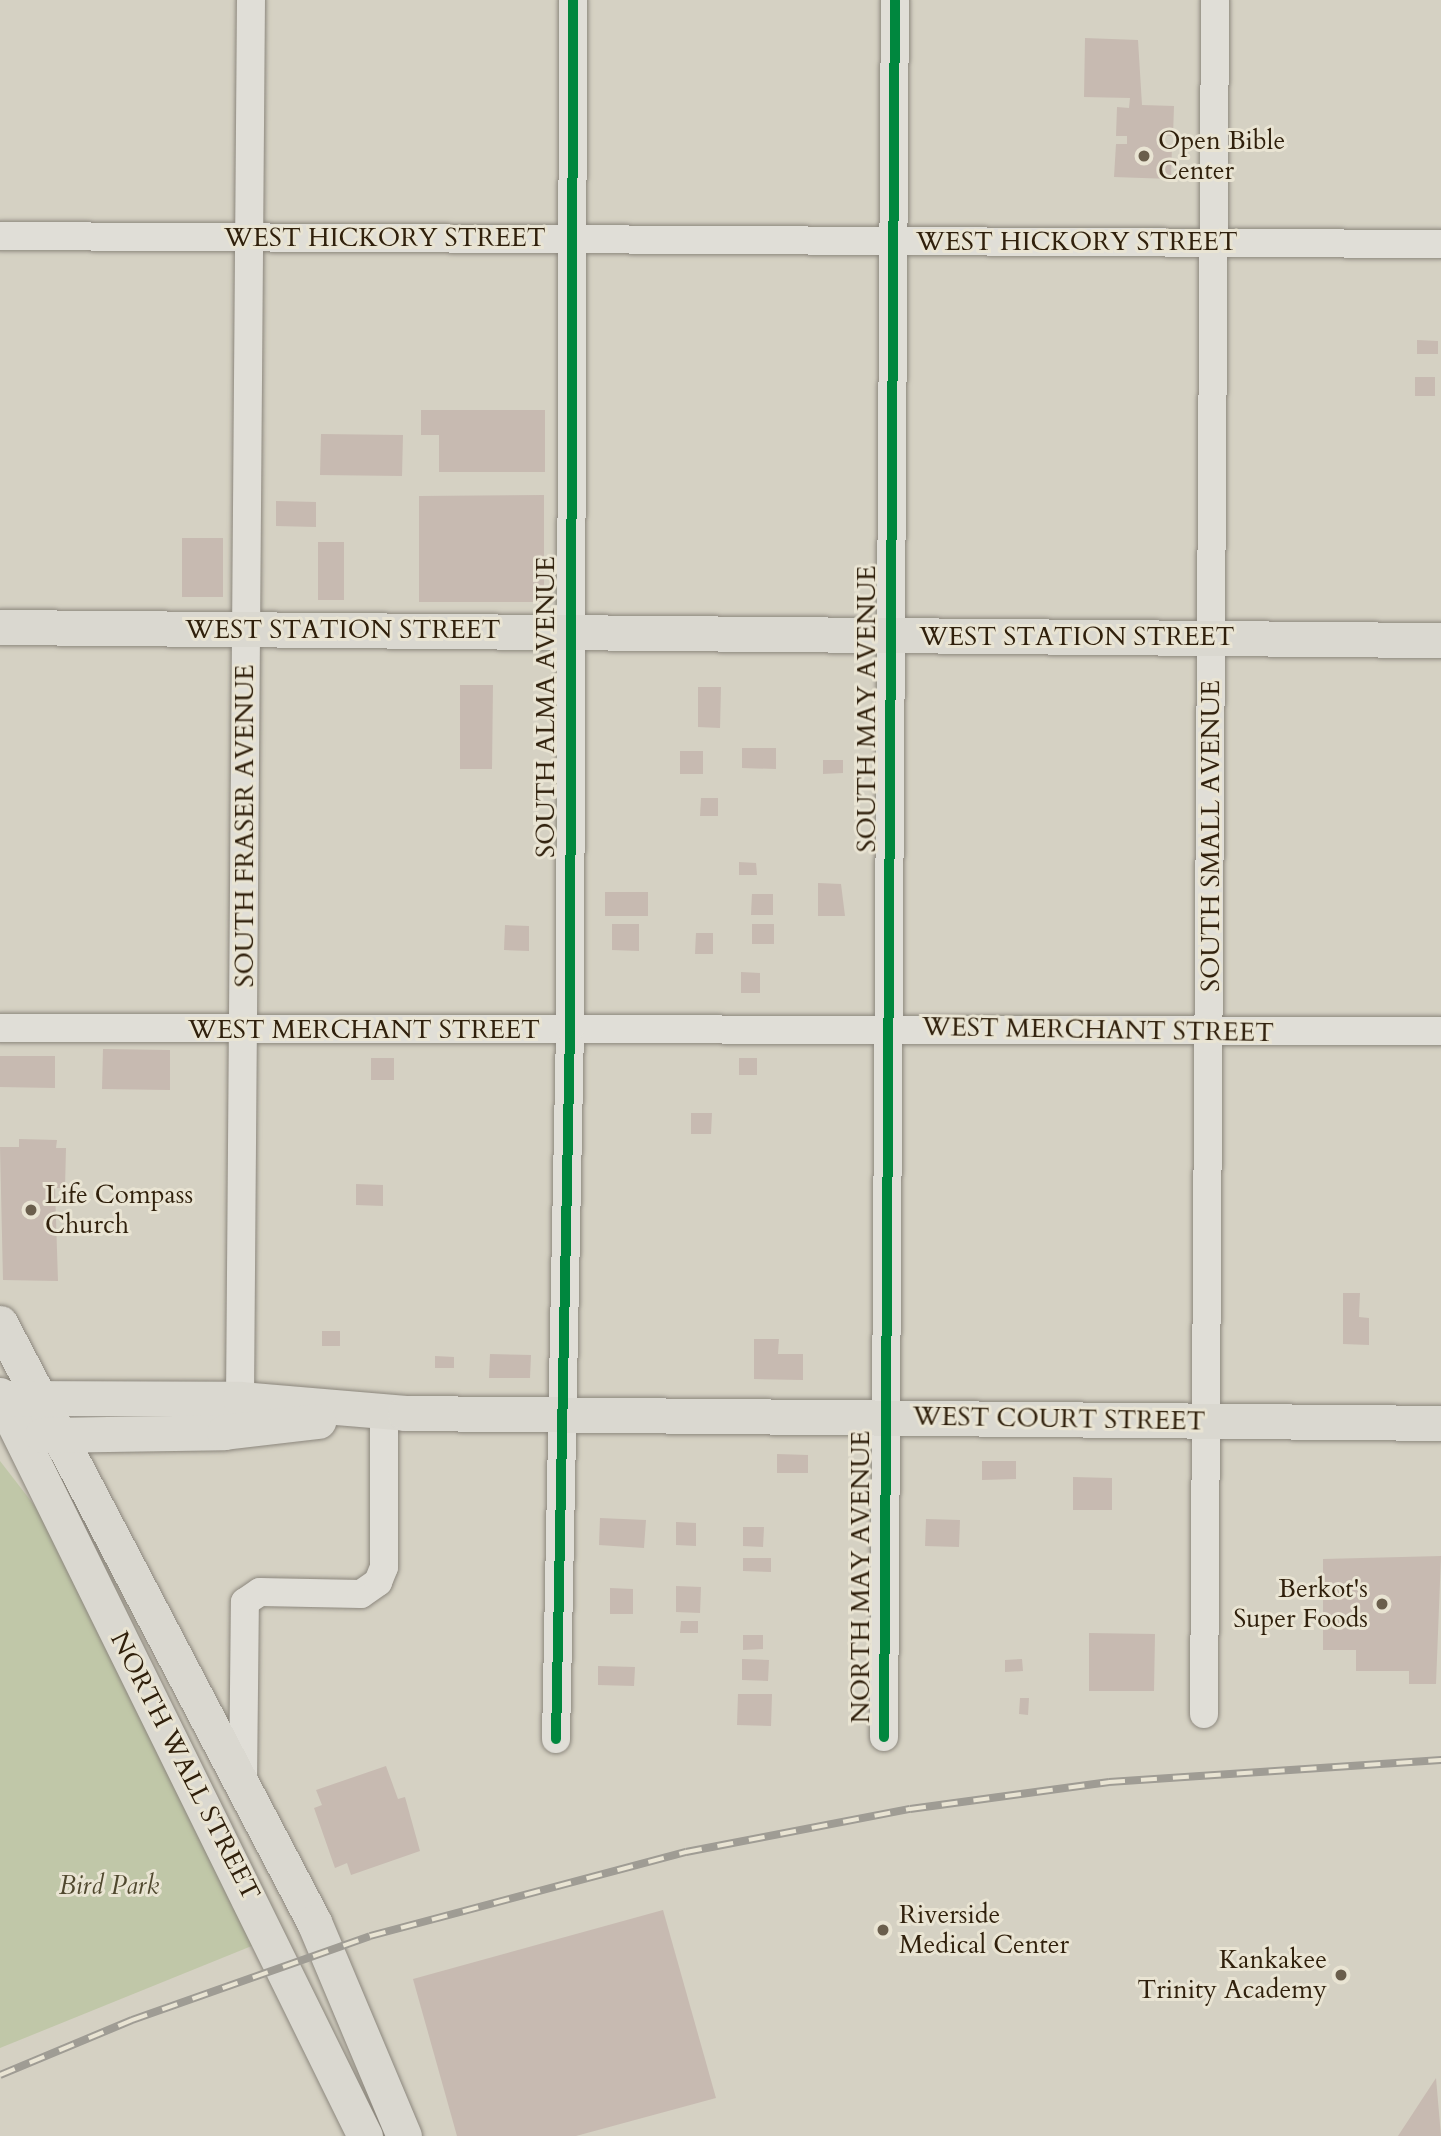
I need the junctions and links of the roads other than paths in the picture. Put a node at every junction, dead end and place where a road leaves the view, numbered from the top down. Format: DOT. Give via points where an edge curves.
graph roads {
  1 [pos="251,0"];
  2 [pos="573,0"];
  3 [pos="895,0"];
  4 [pos="1215,0"];
  5 [pos="0,236"];
  6 [pos="249,237"];
  7 [pos="571,239"];
  8 [pos="893,241"];
  9 [pos="1214,243"];
  10 [pos="1441,244"];
  11 [pos="0,627"];
  12 [pos="246,630"];
  13 [pos="568,632"];
  14 [pos="890,635"];
  15 [pos="1212,638"];
  16 [pos="1441,640"];
  17 [pos="887,1027"];
  18 [pos="0,1028"];
  19 [pos="570,1028"];
  20 [pos="1210,1031"];
  21 [pos="1441,1031"];
  22 [pos="243,1032"];
  23 [pos="0,1324"];
  24 [pos="1,1397"];
  25 [pos="240,1399"];
  26 [pos="43,1400"];
  27 [pos="384,1413"];
  28 [pos="564,1414"];
  29 [pos="884,1418"];
  30 [pos="1208,1420"];
  31 [pos="1441,1423"];
  32 [pos="62,1435"];
  33 [pos="10,1436"];
  34 [pos="1204,1714"];
  35 [pos="884,1737"];
  36 [pos="556,1739"];
  37 [pos="243,1784"];
  38 [pos="365,2136"];
  39 [pos="404,2136"];
  1 -- 6 [label="street, SOUTH FRASER AVENUE"];
  2 -- 7 [label="street, SOUTH ALMA AVENUE"];
  3 -- 8 [label="street, SOUTH MAY AVENUE"];
  4 -- 9 [label="street, SOUTH SMALL AVENUE"];
  5 -- 6 [label="street, WEST HICKORY STREET"];
  6 -- 7 [label="street, WEST HICKORY STREET"];
  6 -- 12 [label="street, SOUTH FRASER AVENUE"];
  7 -- 8 [label="street, WEST HICKORY STREET"];
  7 -- 13 [label="street, SOUTH ALMA AVENUE"];
  8 -- 9 [label="street, WEST HICKORY STREET"];
  8 -- 14 [label="street, SOUTH MAY AVENUE"];
  9 -- 10 [label="street, WEST HICKORY STREET"];
  9 -- 15 [label="street, SOUTH SMALL AVENUE"];
  11 -- 12 [label="main road, WEST STATION STREET"];
  12 -- 13 [label="main road, WEST STATION STREET"];
  12 -- 22 [label="street, SOUTH FRASER AVENUE"];
  13 -- 14 [label="main road, WEST STATION STREET"];
  13 -- 19 [label="street, SOUTH ALMA AVENUE"];
  14 -- 15 [label="main road, WEST STATION STREET"];
  14 -- 17 [label="street, SOUTH MAY AVENUE"];
  15 -- 16 [label="main road, WEST STATION STREET"];
  15 -- 20 [label="street, SOUTH SMALL AVENUE"];
  17 -- 19 [label="street, WEST MERCHANT STREET"];
  17 -- 20 [label="street, WEST MERCHANT STREET"];
  17 -- 29 [label="street, SOUTH MAY AVENUE"];
  18 -- 22 [label="street, WEST MERCHANT STREET"];
  19 -- 22 [label="street, WEST MERCHANT STREET"];
  19 -- 28 [label="street, SOUTH ALMA AVENUE"];
  20 -- 21 [label="street, WEST MERCHANT STREET"];
  20 -- 30 [label="street, SOUTH SMALL AVENUE"];
  22 -- 25 [label="street, SOUTH FRASER AVENUE"];
  23 -- 26 [label="main road, NORTH WALL STREET"];
  24 -- 26 [label="main road, WEST COURT STREET"];
  24 -- 33 [label="main road, NORTH WALL STREET"];
  25 -- 26 [label="main road, WEST COURT STREET"];
  25 -- 27 [label="main road, WEST COURT STREET"];
  26 -- 32 [label="main road, NORTH WALL STREET"];
  27 -- 28 [label="main road, WEST COURT STREET"];
  27 -- 32 [label="main road, WEST COURT STREET" via="224,1432"];
  27 -- 37 [label="street" via="384,1567 378,1582 361,1594 260,1592 245,1602"];
  28 -- 29 [label="main road, WEST COURT STREET"];
  28 -- 36 [label="street, SOUTH ALMA AVENUE"];
  29 -- 30 [label="main road, WEST COURT STREET"];
  29 -- 35 [label="street, NORTH MAY AVENUE"];
  30 -- 31 [label="main road, WEST COURT STREET"];
  30 -- 34 [label="street, SOUTH SMALL AVENUE"];
  32 -- 33 [label="main road, WEST COURT STREET"];
  32 -- 37 [label="main road, NORTH WALL STREET"];
  33 -- 38 [label="main road, NORTH WALL STREET"];
  37 -- 39 [label="main road, NORTH WALL STREET" via="314,1922"];
}
